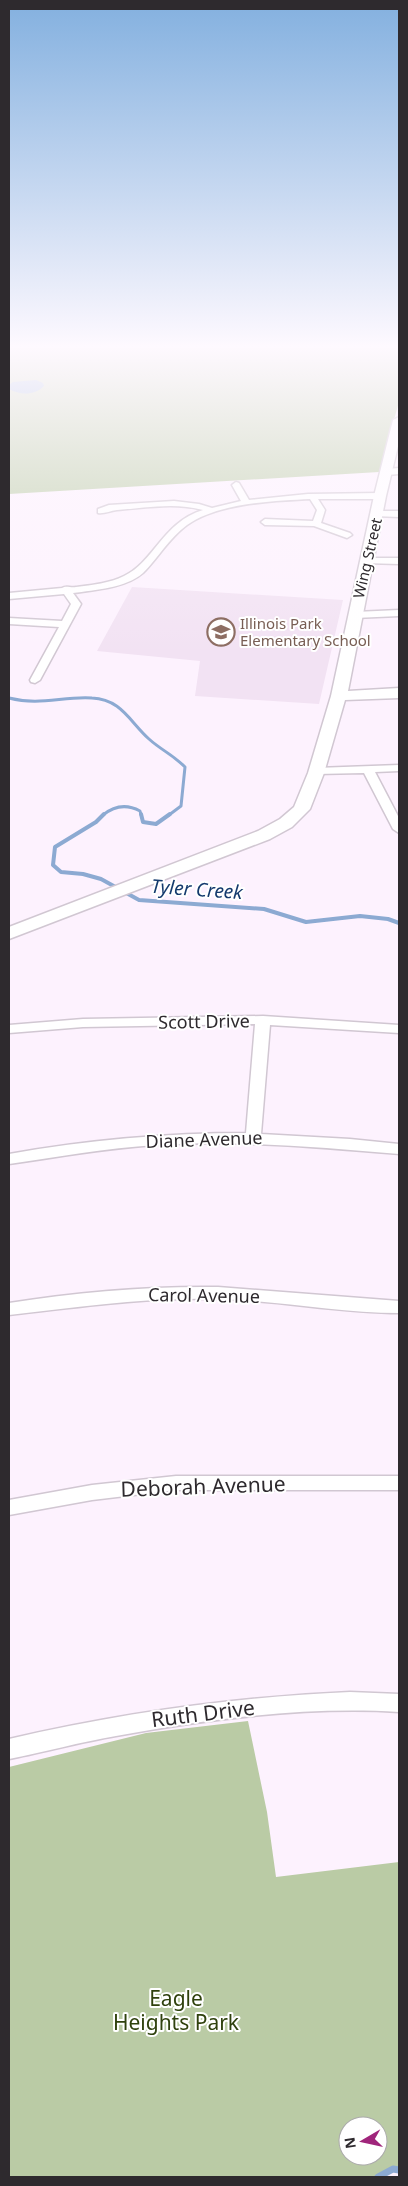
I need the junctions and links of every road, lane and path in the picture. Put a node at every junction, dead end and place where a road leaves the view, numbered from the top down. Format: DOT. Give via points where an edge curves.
graph roads {
  1 [pos="395,450"];
  2 [pos="393,471"];
  3 [pos="236,485"];
  4 [pos="380,496"];
  5 [pos="313,498"];
  6 [pos="247,503"];
  7 [pos="212,510"];
  8 [pos="101,511"];
  9 [pos="377,514"];
  10 [pos="399,514"];
  11 [pos="265,522"];
  12 [pos="316,524"];
  13 [pos="347,534"];
  14 [pos="399,561"];
  15 [pos="367,562"];
  16 [pos="66,589"];
  17 [pos="9,596"];
  18 [pos="399,613"];
  19 [pos="355,615"];
  20 [pos="9,621"];
  21 [pos="65,624"];
  22 [pos="343,673"];
  23 [pos="35,680"];
  24 [pos="392,694"];
  25 [pos="339,696"];
  26 [pos="399,768"];
  27 [pos="368,770"];
  28 [pos="316,772"];
  29 [pos="399,829"];
  30 [pos="9,933"];
  31 [pos="263,1020"];
  32 [pos="9,1029"];
  33 [pos="399,1029"];
  34 [pos="253,1137"];
  35 [pos="399,1149"];
  36 [pos="9,1159"];
  37 [pos="399,1307"];
  38 [pos="9,1309"];
  39 [pos="399,1483"];
  40 [pos="9,1508"];
  41 [pos="399,1703"];
  42 [pos="9,1749"];
  1 -- 2 [label="street, Wing Street"];
  2 -- 4 [label="street, Wing Street"];
  3 -- 6 [label="street"];
  4 -- 5 [label="street"];
  4 -- 9 [label="street, Wing Street"];
  5 -- 6 [label="street"];
  5 -- 12 [label="street" via="322,510"];
  6 -- 7 [label="street"];
  7 -- 8 [label="street" via="183,504"];
  7 -- 16 [label="street" via="183,524 134,576"];
  9 -- 10 [label="street"];
  9 -- 15 [label="street, Wing Street"];
  11 -- 12 [label="street"];
  12 -- 13 [label="street"];
  14 -- 15 [label="street"];
  15 -- 19 [label="street, Wing Street"];
  16 -- 17 [label="street"];
  16 -- 21 [label="street" via="76,604"];
  18 -- 19 [label="street"];
  19 -- 22 [label="street, Wing Street"];
  20 -- 21 [label="street"];
  21 -- 23 [label="street"];
  22 -- 24 [label="street" via="360,684"];
  22 -- 25 [label="street, Wing Street"];
  24 -- 25 [label="street"];
  25 -- 28 [label="street, Wing Street"];
  26 -- 27 [label="street"];
  27 -- 28 [label="street"];
  27 -- 29 [label="street"];
  28 -- 30 [label="street, Wing Street" via="306,803 286,823 256,838"];
  31 -- 32 [label="street, Scott Drive" via="64,1024"];
  31 -- 33 [label="street, Scott Drive"];
  31 -- 34 [label="street"];
  34 -- 35 [label="street, Diane Avenue"];
  34 -- 36 [label="street, Diane Avenue" via="126,1142"];
  37 -- 38 [label="street, Carol Avenue" via="198,1293 142,1294"];
  39 -- 40 [label="street, Deborah Avenue" via="176,1483 107,1489"];
  41 -- 42 [label="street, Ruth Drive" via="344,1702 207,1712 157,1718"];
}
